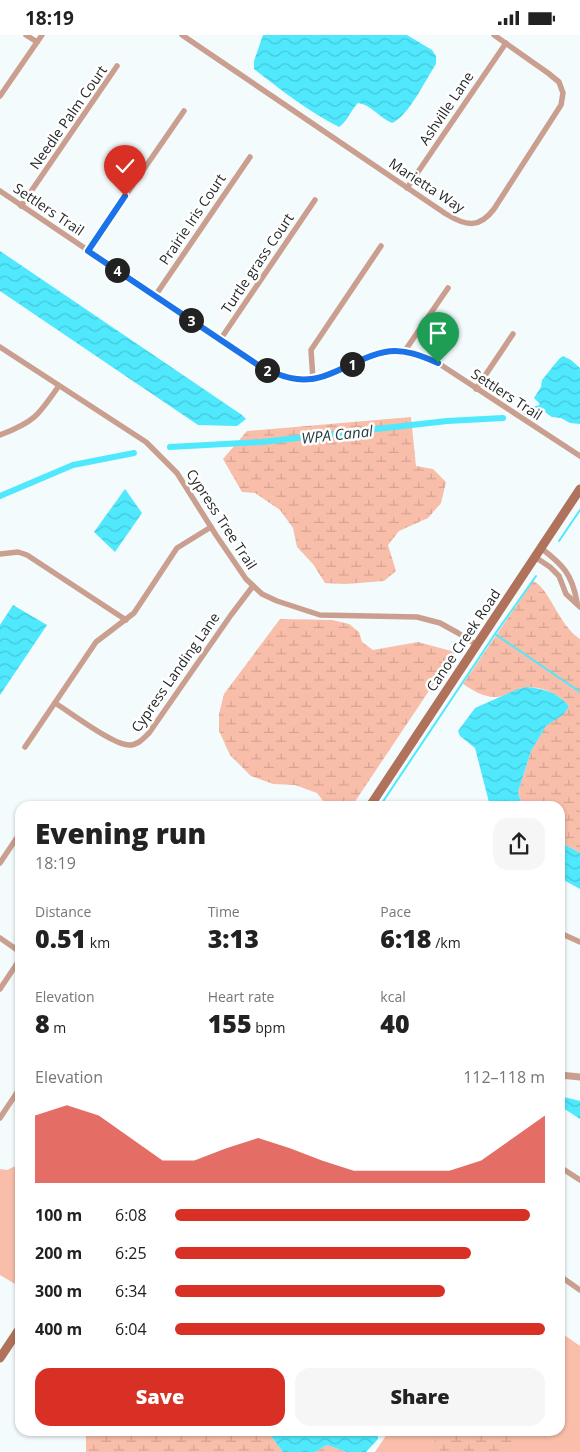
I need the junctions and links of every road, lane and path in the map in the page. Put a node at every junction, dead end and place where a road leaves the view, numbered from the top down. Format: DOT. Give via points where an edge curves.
graph roads {
  1 [pos="26,35"];
  2 [pos="42,35"];
  3 [pos="182,35"];
  4 [pos="494,35"];
  5 [pos="37,42"];
  6 [pos="506,43"];
  7 [pos="118,67"];
  8 [pos="0,97"];
  9 [pos="184,111"];
  10 [pos="250,157"];
  11 [pos="407,188"];
  12 [pos="0,191"];
  13 [pos="315,200"];
  14 [pos="21,206"];
  15 [pos="382,246"];
  16 [pos="88,251"];
  17 [pos="448,288"];
  18 [pos="155,296"];
  19 [pos="513,334"];
  20 [pos="220,340"];
  21 [pos="0,347"];
  22 [pos="404,352"];
  23 [pos="313,379"];
  24 [pos="58,387"];
  25 [pos="476,389"];
  26 [pos="0,435"];
  27 [pos="580,456"];
  28 [pos="580,489"];
  29 [pos="211,527"];
  30 [pos="541,548"];
  31 [pos="0,554"];
  32 [pos="535,557"];
  33 [pos="253,586"];
  34 [pos="578,604"];
  35 [pos="126,620"];
  36 [pos="477,645"];
  37 [pos="54,703"];
  38 [pos="25,747"];
  39 [pos="373,801"];
  40 [pos="15,840"];
  41 [pos="0,863"];
  42 [pos="565,935"];
  43 [pos="0,939"];
  44 [pos="580,942"];
  45 [pos="15,949"];
  46 [pos="15,966"];
  47 [pos="0,989"];
  48 [pos="565,1076"];
  49 [pos="580,1077"];
  50 [pos="15,1097"];
  51 [pos="0,1118"];
  52 [pos="565,1170"];
  53 [pos="580,1180"];
  54 [pos="565,1280"];
  55 [pos="580,1290"];
  56 [pos="15,1335"];
  57 [pos="0,1357"];
  1 -- 5 [label="street"];
  2 -- 5 [label="street"];
  3 -- 11 [label="street, Marietta Way"];
  4 -- 6 [label="street, Marietta Way"];
  5 -- 8 [label="street"];
  6 -- 11 [label="street, Ashville Lane"];
  6 -- 11 [label="street, Marietta Way" via="559,82 564,93 561,105 488,218 470,225 458,221"];
  7 -- 14 [label="street, Needle Palm Court"];
  9 -- 16 [label="street"];
  10 -- 18 [label="street, Prairie Iris Court"];
  12 -- 14 [label="street, Settlers Trail"];
  13 -- 20 [label="street, Turtle grass Court"];
  14 -- 16 [label="street, Settlers Trail"];
  15 -- 23 [label="street" via="311,350"];
  16 -- 18 [label="street, Settlers Trail"];
  17 -- 22 [label="street"];
  18 -- 20 [label="street, Settlers Trail"];
  19 -- 25 [label="street"];
  20 -- 23 [label="street, Settlers Trail" via="261,367 280,375 298,380"];
  21 -- 24 [label="street, Cypress Tree Trail"];
  22 -- 23 [label="street, Settlers Trail" via="387,351 371,355"];
  22 -- 25 [label="street, Settlers Trail" via="438,363"];
  24 -- 26 [label="street" via="36,416 23,426"];
  24 -- 29 [label="street, Cypress Tree Trail" via="146,442 177,473"];
  25 -- 27 [label="street, Settlers Trail"];
  28 -- 30 [label="main road, Canoe Creek Road"];
  29 -- 33 [label="street, Cypress Tree Trail"];
  29 -- 35 [label="street" via="177,548"];
  30 -- 32 [label="main road, Canoe Creek Road"];
  30 -- 34 [label="street" via="565,569"];
  31 -- 35 [label="street" via="18,552 27,555"];
  32 -- 34 [label="street" via="559,576 566,594"];
  32 -- 36 [label="main road, Canoe Creek Road"];
  33 -- 36 [label="street, Cypress Tree Trail" via="277,601 320,615 417,617 440,623"];
  33 -- 37 [label="street, Cypress Landing Lane" via="140,742 122,744"];
  35 -- 37 [label="street" via="96,642"];
  36 -- 39 [label="main road, Canoe Creek Road"];
  37 -- 38 [label="street"];
  40 -- 41 [label="street"];
  42 -- 44 [label="street"];
  43 -- 45 [label="street"];
  46 -- 47 [label="street"];
  48 -- 49 [label="street"];
  50 -- 51 [label="street"];
  52 -- 53 [label="street"];
  54 -- 55 [label="street"];
  56 -- 57 [label="main road"];
}
